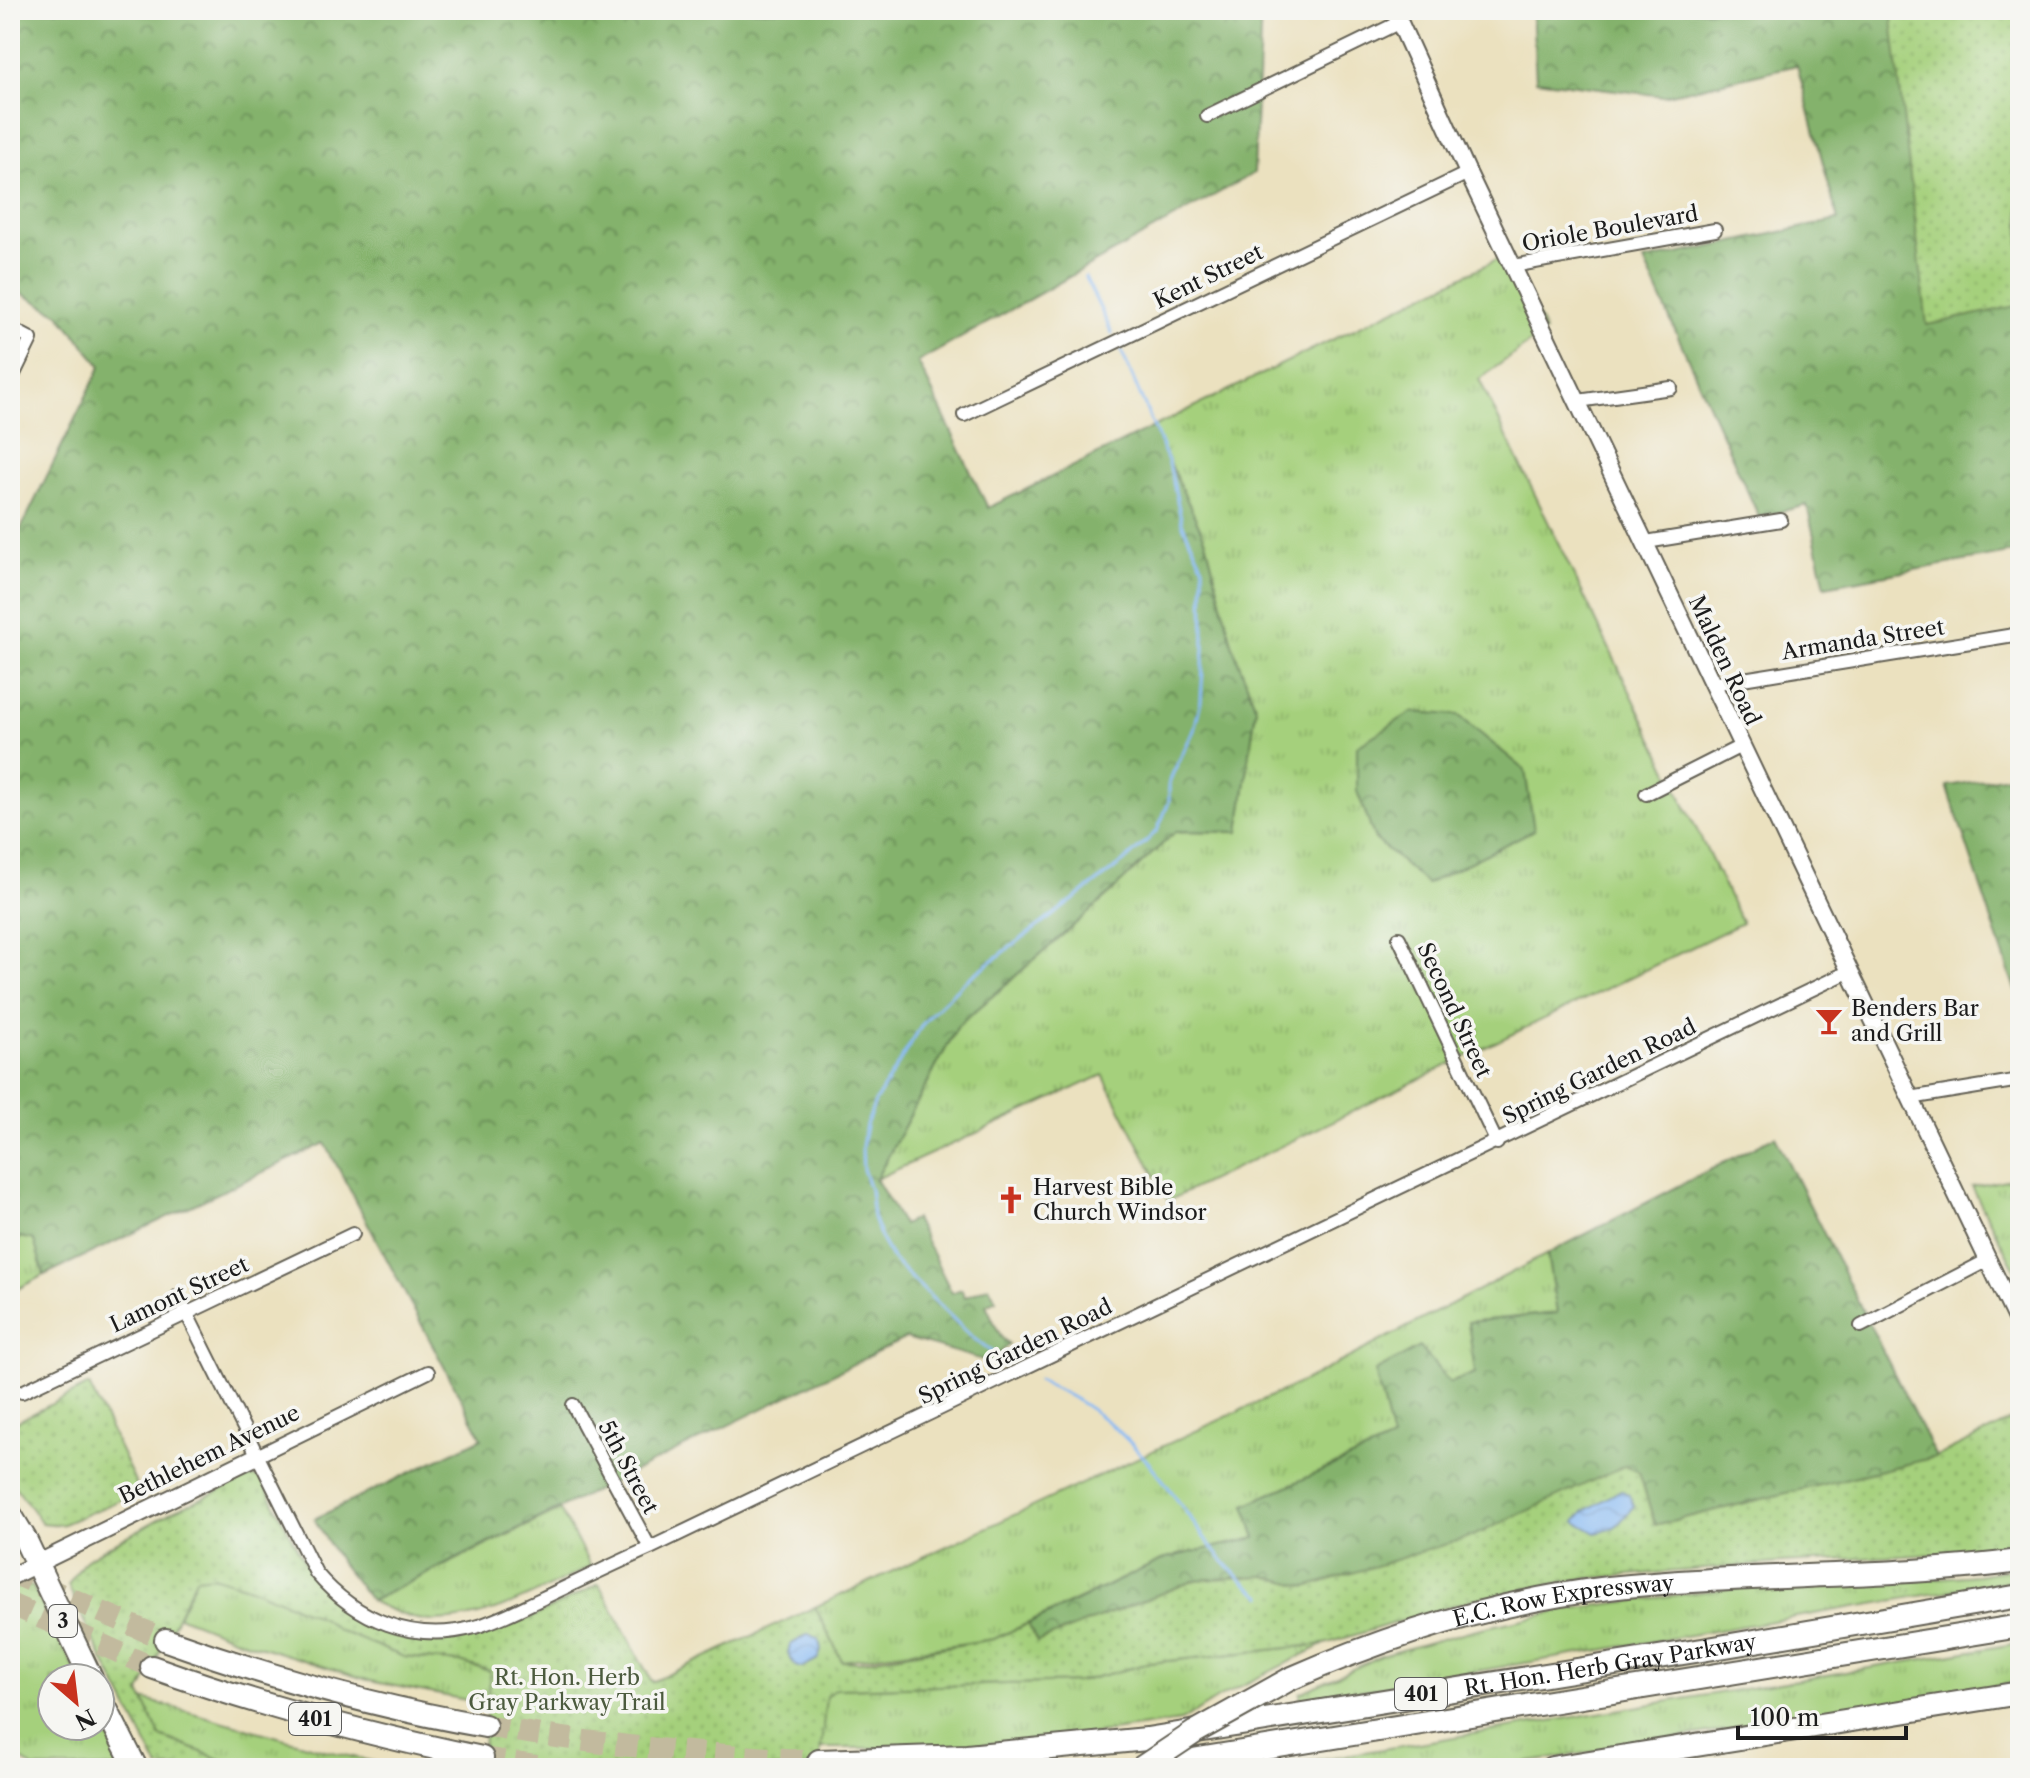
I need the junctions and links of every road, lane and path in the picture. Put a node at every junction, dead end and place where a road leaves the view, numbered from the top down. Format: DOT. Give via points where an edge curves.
graph roads {
  1 [pos="1397,16"];
  2 [pos="1207,116"];
  3 [pos="1468,173"];
  4 [pos="1715,230"];
  5 [pos="1513,266"];
  6 [pos="10,328"];
  7 [pos="10,382"];
  8 [pos="1671,388"];
  9 [pos="1578,401"];
  10 [pos="964,415"];
  11 [pos="1781,520"];
  12 [pos="1646,542"];
  13 [pos="2020,634"];
  14 [pos="1712,684"];
  15 [pos="1741,746"];
  16 [pos="1646,794"];
  17 [pos="1399,938"];
  18 [pos="1850,971"];
  19 [pos="2020,1080"];
  20 [pos="1910,1098"];
  21 [pos="1497,1143"];
  22 [pos="353,1234"];
  23 [pos="1988,1260"];
  24 [pos="178,1296"];
  25 [pos="186,1312"];
  26 [pos="1861,1326"];
  27 [pos="2020,1327"];
  28 [pos="428,1372"];
  29 [pos="22,1392"];
  30 [pos="573,1405"];
  31 [pos="257,1456"];
  32 [pos="10,1514"];
  33 [pos="650,1548"];
  34 [pos="2020,1561"];
  35 [pos="36,1563"];
  36 [pos="10,1577"];
  37 [pos="2020,1596"];
  38 [pos="2020,1626"];
  39 [pos="166,1640"];
  40 [pos="83,1662"];
  41 [pos="152,1667"];
  42 [pos="2020,1693"];
  43 [pos="485,1726"];
  44 [pos="116,1729"];
  45 [pos="482,1758"];
  46 [pos="819,1761"];
  47 [pos="136,1768"];
  48 [pos="1142,1768"];
  49 [pos="1552,1768"];
  1 -- 2 [label="street"];
  1 -- 3 [label="main road, Malden Road"];
  3 -- 5 [label="main road, Malden Road"];
  3 -- 10 [label="street, Kent Street"];
  4 -- 5 [label="street, Oriole Boulevard"];
  5 -- 9 [label="main road, Malden Road"];
  6 -- 7 [label="street" via="31,339"];
  8 -- 9 [label="street"];
  9 -- 12 [label="main road, Malden Road"];
  11 -- 12 [label="street"];
  12 -- 14 [label="main road, Malden Road"];
  13 -- 14 [label="street, Armanda Street"];
  14 -- 15 [label="main road, Malden Road"];
  15 -- 16 [label="street"];
  15 -- 18 [label="main road, Malden Road"];
  17 -- 21 [label="street, Second Street"];
  18 -- 20 [label="main road, Malden Road"];
  18 -- 21 [label="street, Spring Garden Road"];
  19 -- 20 [label="street"];
  20 -- 23 [label="main road, Malden Road"];
  21 -- 33 [label="street, Spring Garden Road"];
  22 -- 25 [label="street, Lamont Street"];
  23 -- 26 [label="street"];
  23 -- 27 [label="main road, Malden Road"];
  24 -- 25 [label="street, Spring Garden Road"];
  25 -- 29 [label="street, Lamont Street"];
  25 -- 31 [label="street, Spring Garden Road"];
  28 -- 31 [label="street, Bethlehem Avenue"];
  30 -- 33 [label="street, 5th Street"];
  31 -- 33 [label="street, Spring Garden Road" via="316,1573 353,1607 406,1630 451,1632 476,1626"];
  31 -- 35 [label="main road, Bethlehem Avenue"];
  32 -- 35 [label="highway, 3"];
  34 -- 48 [label="highway, E.C. Row Expressway, bridge" via="1650,1585 1487,1610 1409,1632 1290,1679"];
  35 -- 36 [label="main road, Bethlehem Avenue"];
  35 -- 40 [label="highway, 3"];
  37 -- 46 [label="highway, Rt. Hon. Herb Gray Parkway / 401" via="1147,1739 967,1756"];
  38 -- 48 [label="highway, Rt. Hon. Herb Gray Parkway / 401"];
  39 -- 43 [label="highway, 401" via="317,1688"];
  41 -- 45 [label="highway, 401" via="285,1711"];
  42 -- 49 [label="highway"];
  44 -- 47 [label="highway"];
}
